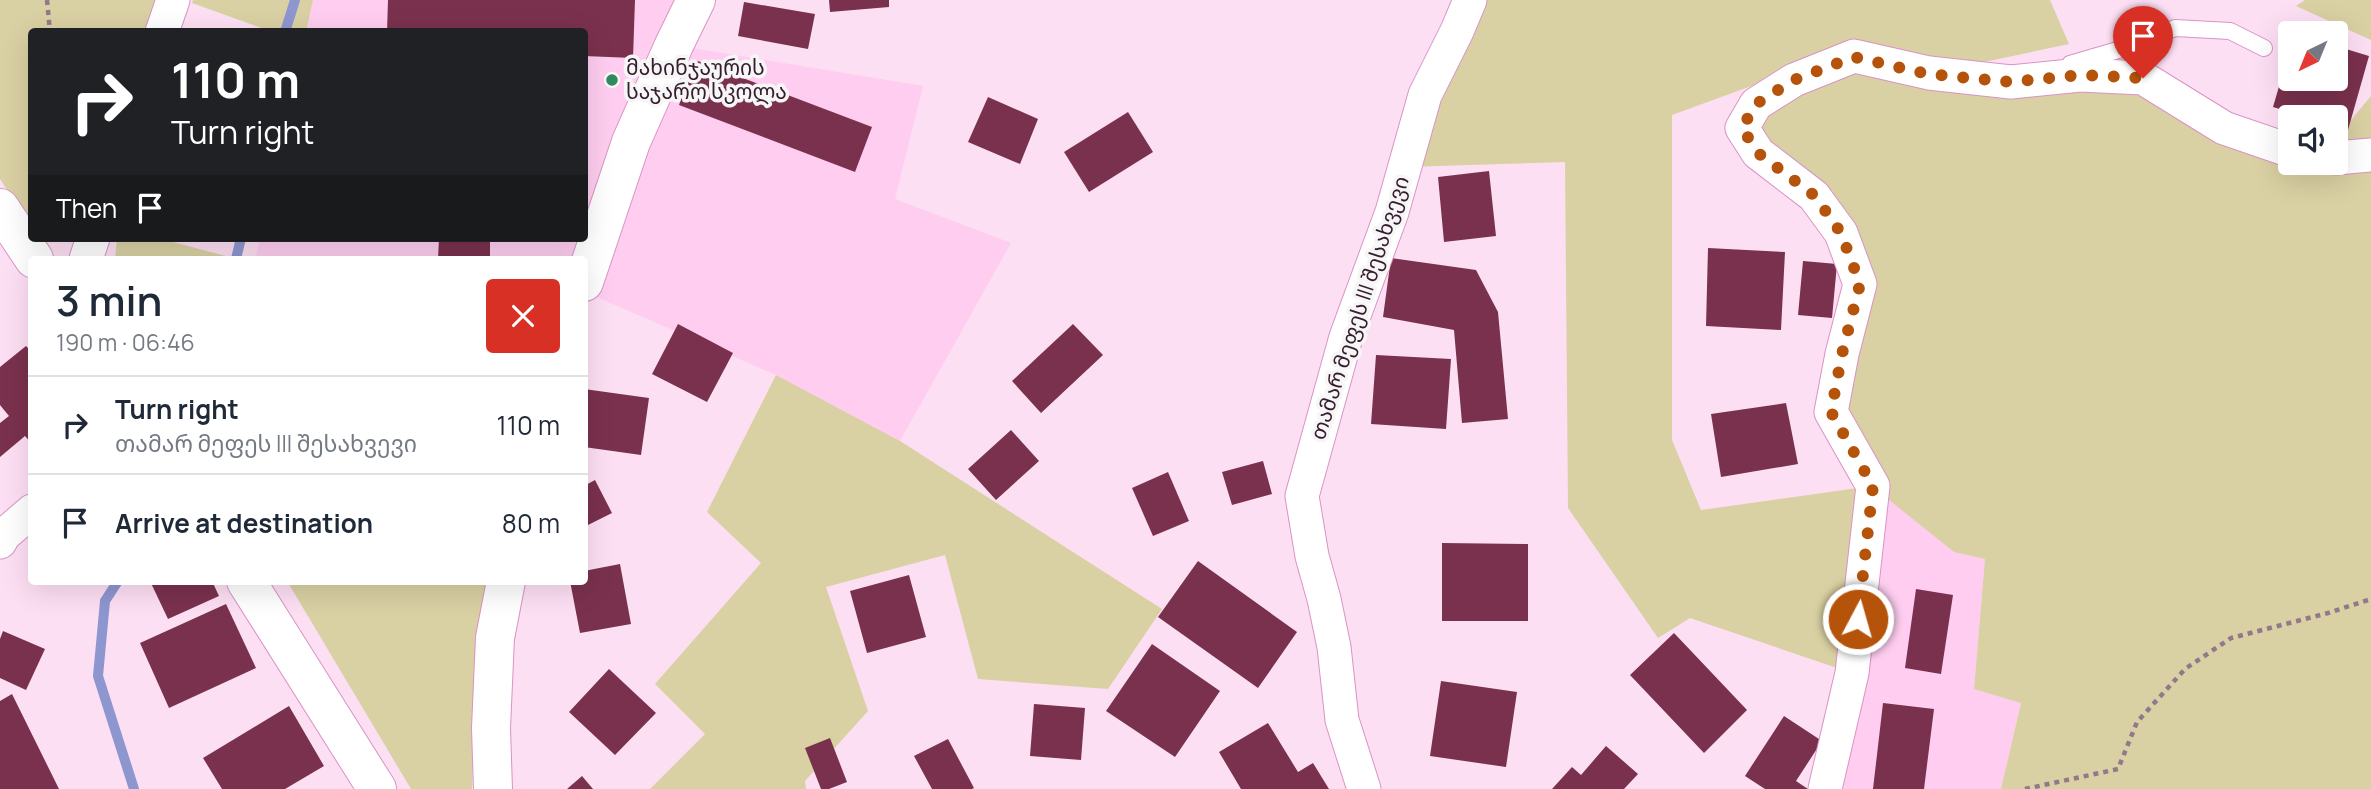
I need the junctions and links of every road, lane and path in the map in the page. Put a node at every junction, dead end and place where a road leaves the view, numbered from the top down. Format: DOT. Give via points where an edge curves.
graph roads {
  1 [pos="47,0"];
  2 [pos="173,0"];
  3 [pos="696,0"];
  4 [pos="1470,0"];
  5 [pos="50,28"];
  6 [pos="163,28"];
  7 [pos="2264,48"];
  8 [pos="2011,82"];
  9 [pos="2278,147"];
  10 [pos="2371,155"];
  11 [pos="2348,158"];
  12 [pos="0,208"];
  13 [pos="32,256"];
  14 [pos="588,270"];
  15 [pos="28,513"];
  16 [pos="1,537"];
  17 [pos="249,585"];
  18 [pos="505,585"];
  19 [pos="2371,599"];
  20 [pos="377,789"];
  21 [pos="493,789"];
  22 [pos="1363,789"];
  23 [pos="1825,789"];
  24 [pos="2025,789"];
  1 -- 5 [label="path"];
  2 -- 6 [label="street"];
  3 -- 14 [label="street" via="631,142"];
  4 -- 22 [label="street, თამარ მეფეს III შესახვევი" via="1425,95 1392,212 1346,337 1303,496 1334,648 1342,720"];
  7 -- 8 [label="lane" via="2230,31 2175,28 2135,45"];
  8 -- 9 [label="street" via="2080,75 2143,78 2224,128"];
  8 -- 23 [label="street" via="1928,74 1854,57 1794,80 1756,104 1742,128 1758,153 1815,196 1841,233 1860,284 1831,412 1873,486 1852,673"];
  10 -- 11 [label="street"];
  12 -- 13 [label="street"];
  15 -- 16 [label="street"];
  17 -- 20 [label="street"];
  18 -- 21 [label="street" via="495,638"];
  19 -- 24 [label="path" via="2231,638 2185,669 2137,722 2118,769"];
}
